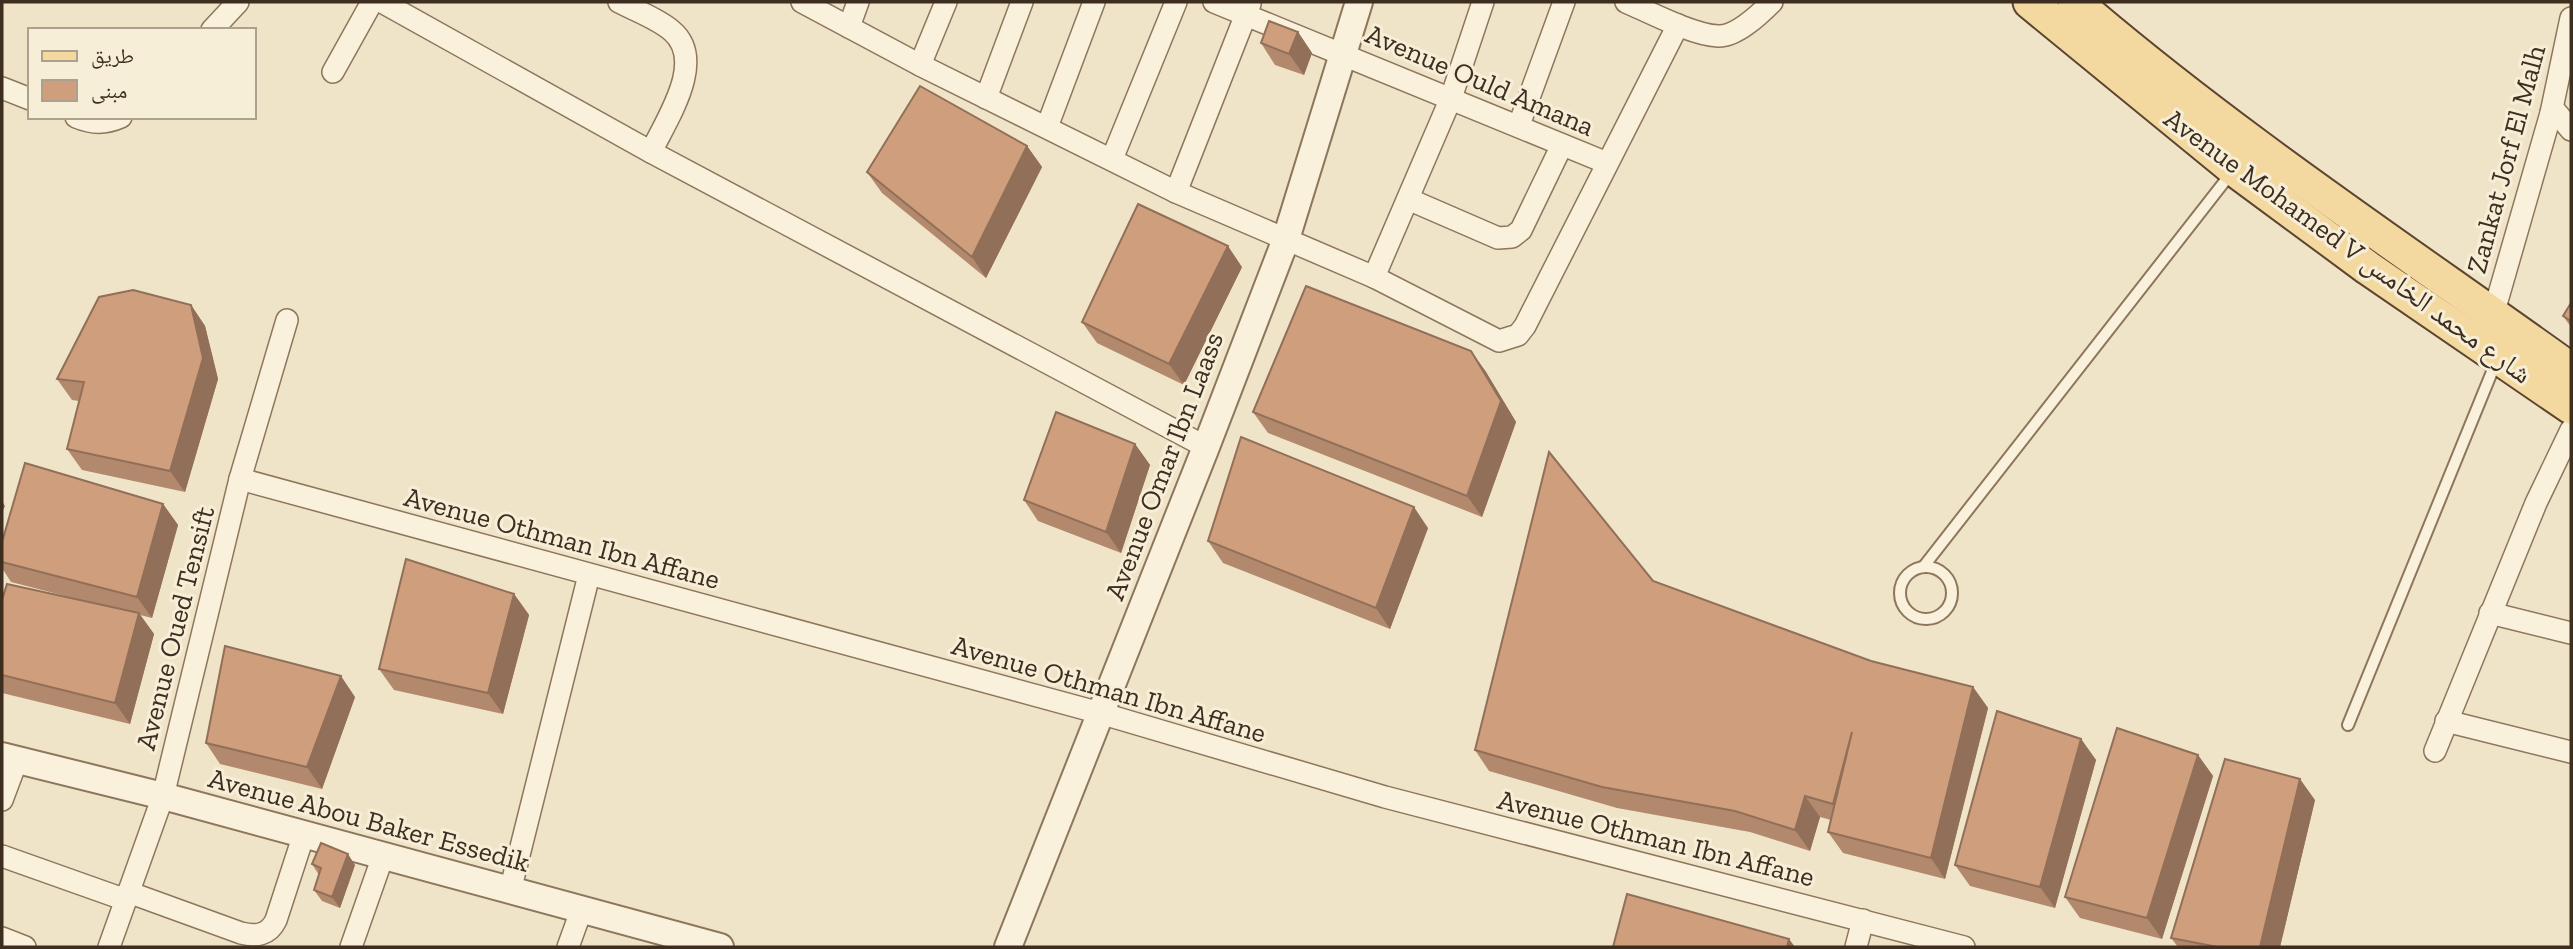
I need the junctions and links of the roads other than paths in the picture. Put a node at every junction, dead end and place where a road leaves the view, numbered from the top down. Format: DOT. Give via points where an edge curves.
graph roads {
  1 [pos="238,2"];
  2 [pos="372,2"];
  3 [pos="382,2"];
  4 [pos="618,2"];
  5 [pos="802,2"];
  6 [pos="858,2"];
  7 [pos="946,2"];
  8 [pos="1022,2"];
  9 [pos="1094,2"];
  10 [pos="1175,2"];
  11 [pos="1214,2"];
  12 [pos="1359,2"];
  13 [pos="1483,2"];
  14 [pos="1563,2"];
  15 [pos="1772,2"];
  16 [pos="2029,2"];
  17 [pos="2075,2"];
  18 [pos="1637,4"];
  19 [pos="1249,8"];
  20 [pos="2571,18"];
  21 [pos="1678,25"];
  22 [pos="849,27"];
  23 [pos="214,28"];
  24 [pos="1343,54"];
  25 [pos="920,65"];
  26 [pos="333,72"];
  27 [pos="2,88"];
  28 [pos="28,98"];
  29 [pos="986,98"];
  30 [pos="1451,98"];
  31 [pos="2560,108"];
  32 [pos="83,119"];
  33 [pos="117,119"];
  34 [pos="1519,125"];
  35 [pos="1047,127"];
  36 [pos="2571,130"];
  37 [pos="1562,145"];
  38 [pos="651,152"];
  39 [pos="2243,155"];
  40 [pos="1112,159"];
  41 [pos="1607,163"];
  42 [pos="1176,192"];
  43 [pos="1408,198"];
  44 [pos="1286,239"];
  45 [pos="1374,277"];
  46 [pos="2493,315"];
  47 [pos="287,320"];
  48 [pos="2498,356"];
  49 [pos="2571,370"];
  50 [pos="2571,407"];
  51 [pos="2571,430"];
  52 [pos="1206,447"];
  53 [pos="240,479"];
  54 [pos="1924,566"];
  55 [pos="589,575"];
  56 [pos="2490,613"];
  57 [pos="2571,633"];
  58 [pos="1100,713"];
  59 [pos="2446,721"];
  60 [pos="2348,725"];
  61 [pos="2435,751"];
  62 [pos="2571,752"];
  63 [pos="10,758"];
  64 [pos="163,796"];
  65 [pos="2,800"];
  66 [pos="304,834"];
  67 [pos="2,856"];
  68 [pos="383,856"];
  69 [pos="510,891"];
  70 [pos="127,896"];
  71 [pos="581,911"];
  72 [pos="1863,920"];
  73 [pos="2,939"];
  74 [pos="653,939"];
  75 [pos="25,947"];
  76 [pos="109,947"];
  77 [pos="351,947"];
  78 [pos="568,947"];
  79 [pos="720,947"];
  80 [pos="1008,947"];
  81 [pos="1856,947"];
  82 [pos="1965,947"];
  1 -- 23 [label="street"];
  2 -- 26 [label="street"];
  3 -- 38 [label="street"];
  4 -- 38 [label="street" via="673,32 686,56 684,78"];
  5 -- 22 [label="street"];
  6 -- 22 [label="street"];
  7 -- 25 [label="street"];
  8 -- 29 [label="street"];
  9 -- 35 [label="street"];
  10 -- 40 [label="street"];
  11 -- 19 [label="street, Avenue Ould Amana"];
  12 -- 24 [label="street, Avenue Omar Ibn Laass"];
  13 -- 30 [label="street"];
  14 -- 34 [label="street"];
  15 -- 21 [label="street" via="1740,29 1719,37"];
  16 -- 39 [label="main road, Avenue Mohamed V شارع محمد الخامس"];
  17 -- 39 [label="main road, Avenue Mohamed V شارع محمد الخامس" via="2154,68"];
  18 -- 21 [label="street"];
  19 -- 24 [label="street, Avenue Ould Amana"];
  19 -- 42 [label="street"];
  20 -- 31 [label="street, Zankat Jorf El Malh"];
  21 -- 41 [label="street"];
  22 -- 25 [label="street"];
  24 -- 30 [label="street, Avenue Ould Amana"];
  24 -- 44 [label="street, Avenue Omar Ibn Laass"];
  25 -- 29 [label="street"];
  27 -- 28 [label="street"];
  29 -- 35 [label="street"];
  30 -- 34 [label="street, Avenue Ould Amana"];
  30 -- 43 [label="street"];
  31 -- 36 [label="street"];
  31 -- 46 [label="street, Zankat Jorf El Malh"];
  32 -- 33 [label="street" via="97,123"];
  34 -- 37 [label="street, Avenue Ould Amana"];
  35 -- 40 [label="street"];
  37 -- 41 [label="street, Avenue Ould Amana"];
  37 -- 43 [label="street" via="1521,230 1512,237 1498,238"];
  38 -- 52 [label="street"];
  39 -- 46 [label="main road, Avenue Mohamed V شارع محمد الخامس"];
  39 -- 48 [label="main road, Avenue Mohamed V شارع محمد الخامس" via="2368,268"];
  39 -- 54 [label="lane"];
  40 -- 42 [label="street"];
  41 -- 45 [label="street" via="1518,335 1509,340 1492,339"];
  42 -- 44 [label="street"];
  43 -- 45 [label="street"];
  44 -- 45 [label="street"];
  44 -- 52 [label="street, Avenue Omar Ibn Laass"];
  46 -- 49 [label="main road, Avenue Mohamed V شارع محمد الخامس"];
  47 -- 53 [label="street, Avenue Oued Tensift"];
  48 -- 50 [label="main road, Avenue Mohamed V شارع محمد الخامس"];
  48 -- 60 [label="lane"];
  51 -- 56 [label="street"];
  52 -- 58 [label="street, Avenue Omar Ibn Laass"];
  53 -- 55 [label="street, Avenue Othman Ibn Affane"];
  53 -- 64 [label="street, Avenue Oued Tensift"];
  54 -- 54 [label="lane" via="1911,571 1899,596 1904,609 1915,618 1929,620 1947,610 1953,591 1938,569"];
  55 -- 58 [label="street, Avenue Othman Ibn Affane"];
  55 -- 69 [label="street"];
  56 -- 57 [label="street"];
  56 -- 59 [label="street"];
  58 -- 72 [label="street, Avenue Othman Ibn Affane" via="1385,797"];
  58 -- 80 [label="street, Avenue Omar Ibn Laass"];
  59 -- 61 [label="street"];
  59 -- 62 [label="street"];
  63 -- 64 [label="street, Avenue Abou Baker Essedik"];
  63 -- 65 [label="street"];
  64 -- 66 [label="street, Avenue Abou Baker Essedik"];
  64 -- 70 [label="street, Avenue Oued Tensift"];
  66 -- 68 [label="street, Avenue Abou Baker Essedik"];
  66 -- 70 [label="street" via="276,920 263,934 242,933"];
  67 -- 70 [label="street"];
  68 -- 69 [label="street, Avenue Abou Baker Essedik"];
  68 -- 77 [label="street"];
  69 -- 71 [label="street, Avenue Abou Baker Essedik"];
  70 -- 76 [label="street, Avenue Oued Tensift"];
  71 -- 74 [label="street, Avenue Abou Baker Essedik"];
  71 -- 78 [label="street"];
  72 -- 81 [label="street"];
  72 -- 82 [label="street, Avenue Othman Ibn Affane"];
  73 -- 75 [label="street"];
  74 -- 79 [label="street, Avenue Abou Baker Essedik"];
}
